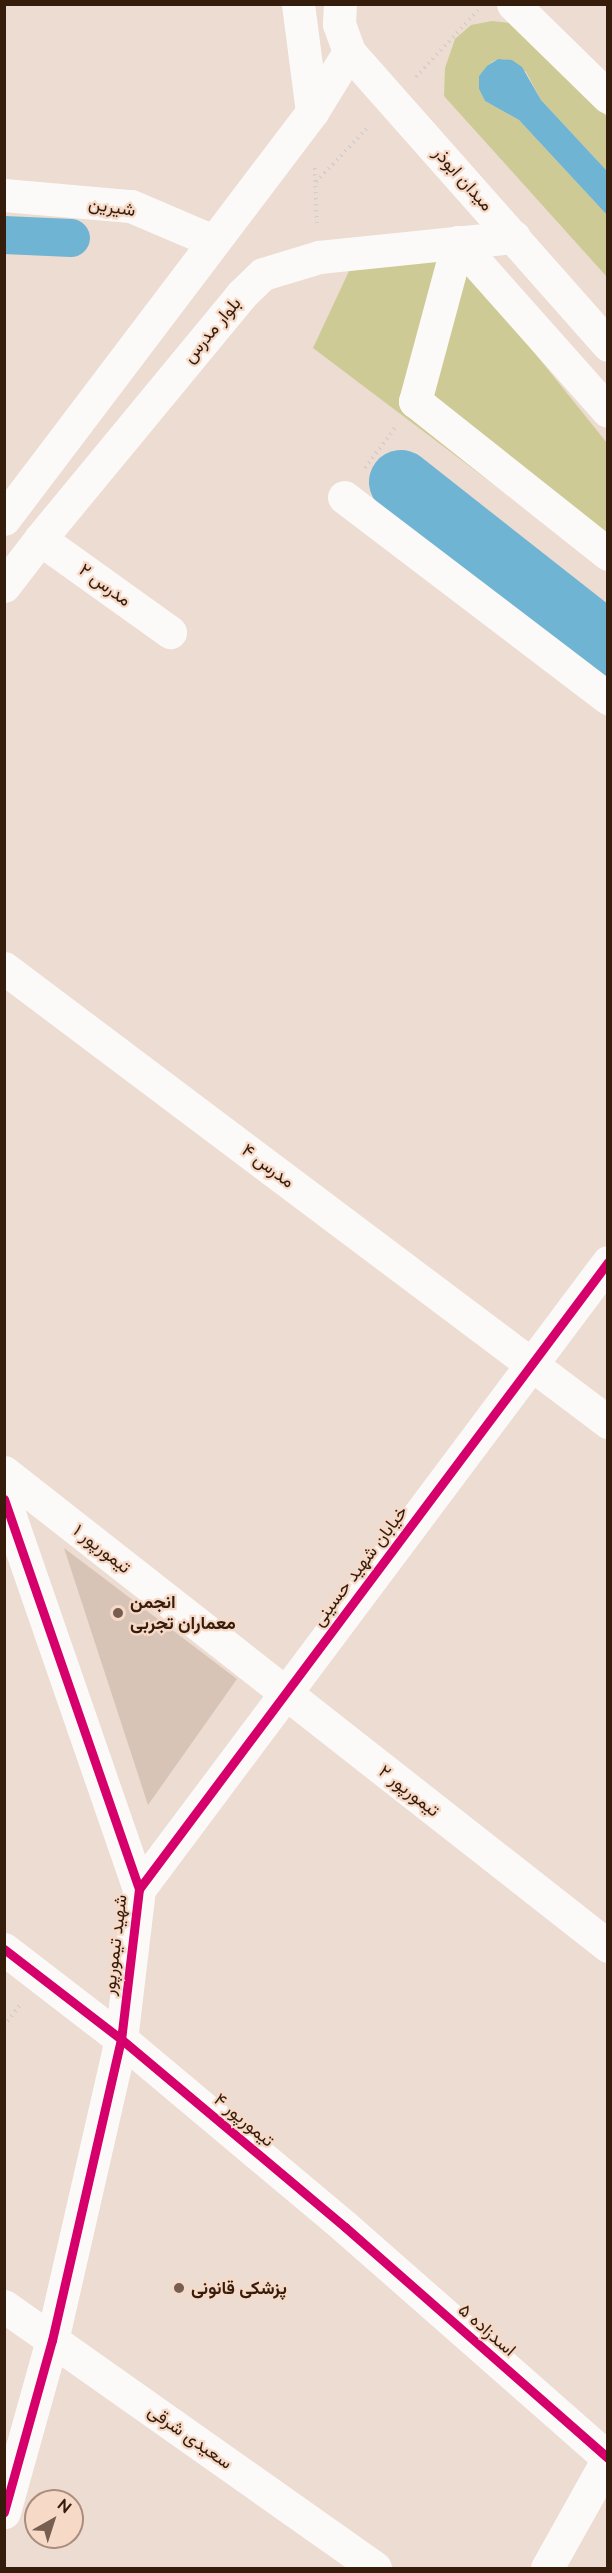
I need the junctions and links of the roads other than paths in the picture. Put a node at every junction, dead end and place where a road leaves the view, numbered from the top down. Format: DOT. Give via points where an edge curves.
graph roads {
  1 [pos="298,4"];
  2 [pos="340,4"];
  3 [pos="513,4"];
  4 [pos="543,20"];
  5 [pos="349,52"];
  6 [pos="608,97"];
  7 [pos="312,112"];
  8 [pos="4,195"];
  9 [pos="514,237"];
  10 [pos="213,242"];
  11 [pos="458,242"];
  12 [pos="608,345"];
  13 [pos="608,411"];
  14 [pos="344,497"];
  15 [pos="9,506"];
  16 [pos="40,539"];
  17 [pos="608,554"];
  18 [pos="4,586"];
  19 [pos="170,632"];
  20 [pos="608,698"];
  21 [pos="4,968"];
  22 [pos="608,1262"];
  23 [pos="531,1365"];
  24 [pos="608,1422"];
  25 [pos="4,1472"];
  26 [pos="4,1499"];
  27 [pos="285,1693"];
  28 [pos="139,1889"];
  29 [pos="608,1946"];
  30 [pos="4,1949"];
  31 [pos="121,2039"];
  32 [pos="345,2227"];
  33 [pos="4,2306"];
  34 [pos="52,2340"];
  35 [pos="608,2458"];
  36 [pos="4,2512"];
  37 [pos="375,2568"];
  38 [pos="547,2568"];
  1 -- 7 [label="street"];
  2 -- 5 [label="street, میدان ابوذر" via="339,24"];
  3 -- 4 [label="street"];
  4 -- 6 [label="street"];
  5 -- 7 [label="street"];
  5 -- 9 [label="street, میدان ابوذر"];
  7 -- 10 [label="street"];
  8 -- 10 [label="street, شیرین" via="131,206"];
  9 -- 11 [label="street, بلوار مدرس"];
  9 -- 12 [label="street, میدان ابوذر"];
  10 -- 15 [label="street"];
  11 -- 13 [label="street"];
  11 -- 16 [label="street, بلوار مدرس" via="319,257 263,274 241,295"];
  11 -- 17 [label="street" via="415,401"];
  14 -- 20 [label="street"];
  16 -- 18 [label="street, بلوار مدرس"];
  16 -- 19 [label="street, مدرس ۲"];
  21 -- 23 [label="street, مدرس ۴"];
  22 -- 23 [label="street, خیابان شهید حسینی"];
  23 -- 24 [label="street, مدرس ۴"];
  23 -- 27 [label="street, خیابان شهید حسینی"];
  25 -- 27 [label="street, تیمورپور ۱"];
  26 -- 28 [label="street, شهید تیمورپور"];
  27 -- 28 [label="street, خیابان شهید حسینی"];
  27 -- 29 [label="street, تیمورپور ۲"];
  28 -- 31 [label="street, شهید تیمورپور"];
  30 -- 31 [label="street, تیمورپور ۴"];
  31 -- 32 [label="street, تیمورپور ۴"];
  31 -- 34 [label="street, شهید تیمورپور"];
  32 -- 35 [label="street, اسدزاده ۵"];
  33 -- 34 [label="street, سعیدی شرقی"];
  34 -- 36 [label="street, شهید تیمورپور"];
  34 -- 37 [label="street, سعیدی شرقی"];
  35 -- 38 [label="street"];
}
